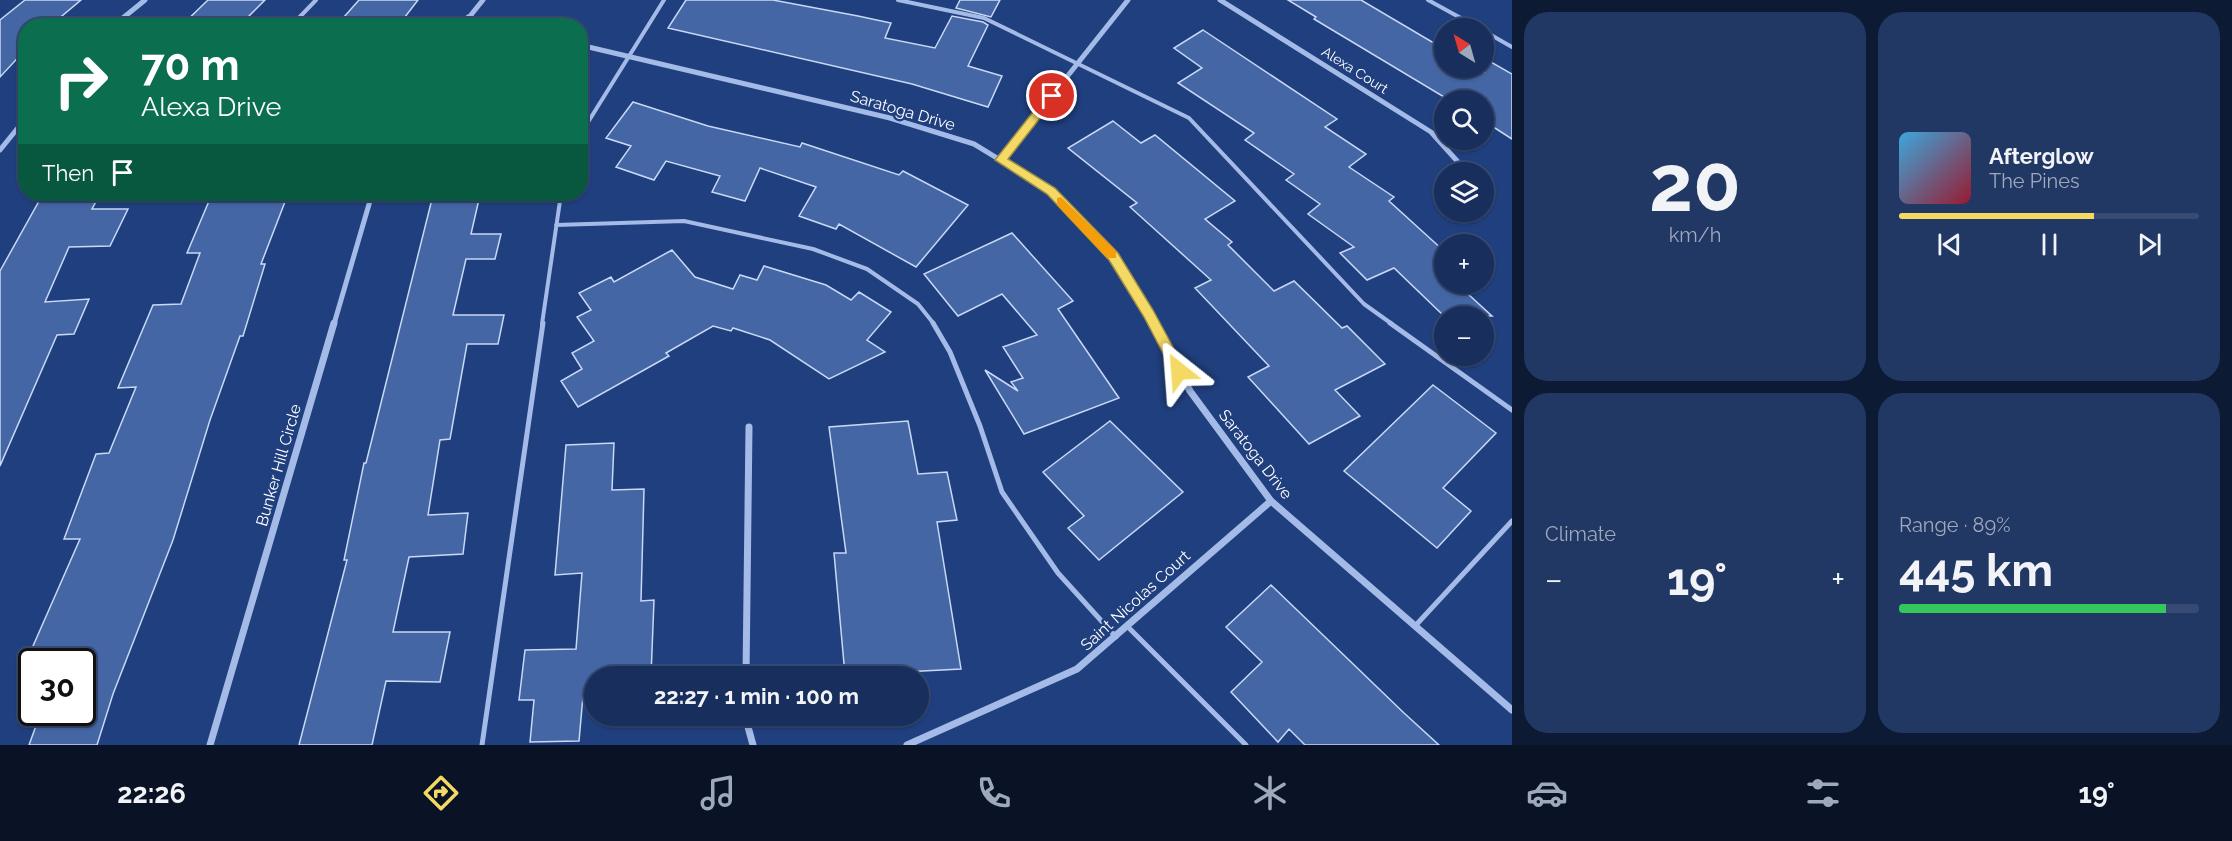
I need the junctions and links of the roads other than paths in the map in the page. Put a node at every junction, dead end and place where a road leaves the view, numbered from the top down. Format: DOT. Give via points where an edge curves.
graph roads {
  1 [pos="145,0"];
  2 [pos="316,0"];
  3 [pos="483,0"];
  4 [pos="664,0"];
  5 [pos="898,0"];
  6 [pos="1128,0"];
  7 [pos="1220,0"];
  8 [pos="1428,0"];
  9 [pos="468,16"];
  10 [pos="123,18"];
  11 [pos="299,18"];
  12 [pos="475,18"];
  13 [pos="1461,18"];
  14 [pos="1494,37"];
  15 [pos="588,47"];
  16 [pos="1512,47"];
  17 [pos="628,57"];
  18 [pos="1077,64"];
  19 [pos="588,122"];
  20 [pos="18,128"];
  21 [pos="0,150"];
  22 [pos="1001,160"];
  23 [pos="1458,162"];
  24 [pos="370,201"];
  25 [pos="560,201"];
  26 [pos="556,225"];
  27 [pos="1512,410"];
  28 [pos="749,427"];
  29 [pos="1271,501"];
  30 [pos="1512,521"];
  31 [pos="1416,625"];
  32 [pos="1128,627"];
  33 [pos="1116,637"];
  34 [pos="746,666"];
  35 [pos="1512,710"];
  36 [pos="748,726"];
  37 [pos="210,745"];
  38 [pos="482,745"];
  39 [pos="753,745"];
  40 [pos="907,745"];
  41 [pos="1246,745"];
  1 -- 10 [label="street"];
  2 -- 11 [label="lane"];
  3 -- 9 [label="street"];
  4 -- 17 [label="lane"];
  5 -- 18 [label="lane" via="984,18"];
  6 -- 18 [label="street"];
  7 -- 23 [label="street, Alexa Court" via="1431,132"];
  8 -- 13 [label="lane"];
  9 -- 12 [label="street"];
  14 -- 16 [label="lane"];
  15 -- 17 [label="street, Saratoga Drive"];
  17 -- 19 [label="lane"];
  17 -- 22 [label="street, Saratoga Drive" via="890,118 974,144"];
  18 -- 22 [label="street"];
  18 -- 27 [label="lane" via="1189,118 1364,304"];
  20 -- 21 [label="street"];
  22 -- 29 [label="street, Saratoga Drive" via="1051,191 1114,256 1190,391"];
  24 -- 37 [label="street, Bunker Hill Circle"];
  25 -- 26 [label="lane"];
  26 -- 33 [label="lane" via="684,221 781,242 867,269 918,304 950,352 1002,492 1058,573"];
  26 -- 38 [label="lane"];
  28 -- 34 [label="street"];
  29 -- 31 [label="street, Saratoga Drive"];
  29 -- 32 [label="street, Saint Nicolas Court"];
  30 -- 31 [label="lane"];
  31 -- 35 [label="street, Saratoga Drive"];
  32 -- 33 [label="street, Saint Nicolas Court"];
  32 -- 41 [label="lane"];
  33 -- 40 [label="street, Saint Nicolas Court" via="1077,669"];
  36 -- 39 [label="street"];
}
